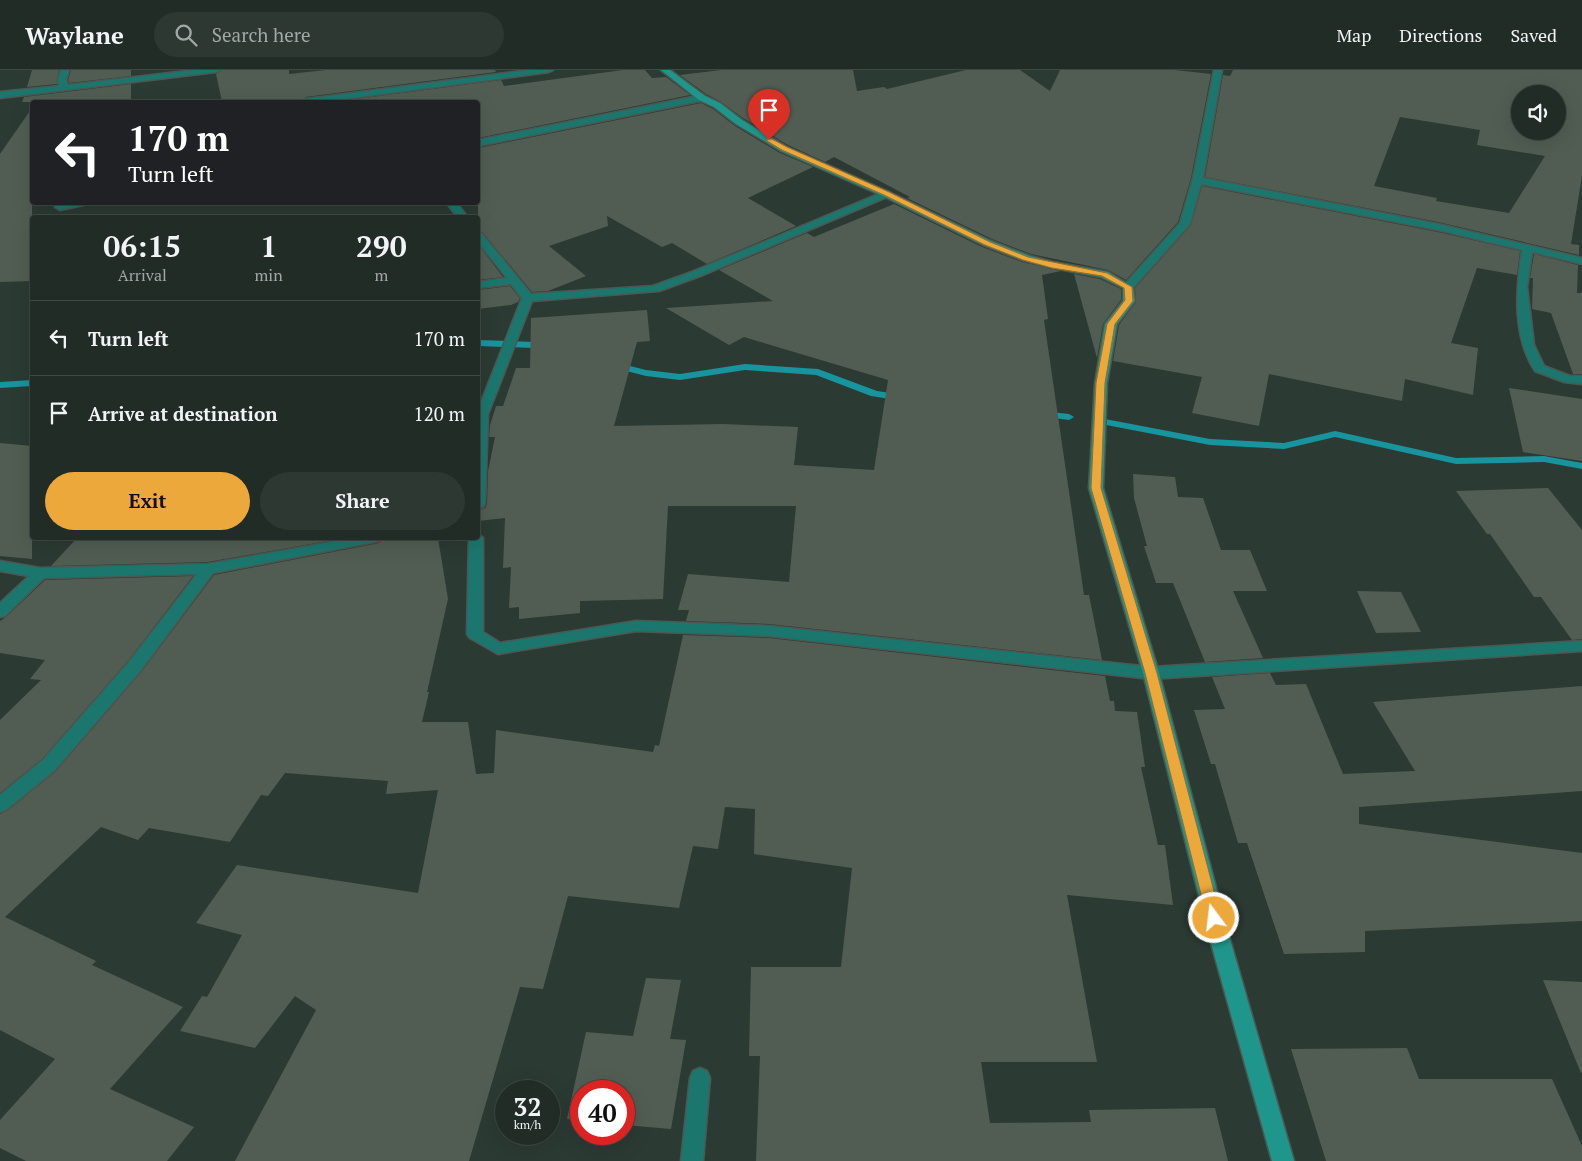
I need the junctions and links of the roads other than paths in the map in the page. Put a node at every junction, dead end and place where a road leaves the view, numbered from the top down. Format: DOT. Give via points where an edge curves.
graph roads {
  1 [pos="65,70"];
  2 [pos="211,70"];
  3 [pos="549,70"];
  4 [pos="665,70"];
  5 [pos="1218,70"];
  6 [pos="64,87"];
  7 [pos="0,95"];
  8 [pos="702,98"];
  9 [pos="321,100"];
  10 [pos="480,143"];
  11 [pos="1197,180"];
  12 [pos="886,194"];
  13 [pos="73,205"];
  14 [pos="60,207"];
  15 [pos="480,239"];
  16 [pos="1527,249"];
  17 [pos="1582,262"];
  18 [pos="513,281"];
  19 [pos="480,285"];
  20 [pos="1128,287"];
  21 [pos="528,298"];
  22 [pos="1582,380"];
  23 [pos="480,459"];
  24 [pos="363,540"];
  25 [pos="476,540"];
  26 [pos="0,566"];
  27 [pos="208,569"];
  28 [pos="40,573"];
  29 [pos="0,612"];
  30 [pos="1582,646"];
  31 [pos="1151,673"];
  32 [pos="0,805"];
  33 [pos="700,1078"];
  34 [pos="692,1161"];
  35 [pos="1283,1161"];
  1 -- 6 [label="street"];
  2 -- 6 [label="street"];
  3 -- 9 [label="street"];
  4 -- 8 [label="street"];
  5 -- 11 [label="street"];
  6 -- 7 [label="street"];
  8 -- 10 [label="street"];
  8 -- 12 [label="street" via="784,149"];
  11 -- 16 [label="street"];
  11 -- 20 [label="street" via="1185,224"];
  12 -- 20 [label="street" via="1026,258 1104,274"];
  12 -- 21 [label="street" via="655,289"];
  13 -- 14 [label="street"];
  15 -- 18 [label="street"];
  16 -- 17 [label="street"];
  16 -- 22 [label="street" via="1522,287 1528,345 1539,368 1568,379"];
  18 -- 19 [label="street"];
  18 -- 21 [label="street"];
  20 -- 31 [label="street" via="1129,301 1111,324 1101,383 1096,488"];
  21 -- 23 [label="street" via="482,414"];
  24 -- 27 [label="street"];
  25 -- 31 [label="street" via="475,634 498,649 636,626 750,630"];
  26 -- 28 [label="street"];
  27 -- 28 [label="street"];
  27 -- 32 [label="street" via="135,666 49,765"];
  28 -- 29 [label="street"];
  30 -- 31 [label="street"];
  31 -- 35 [label="street" via="1219,936"];
  33 -- 34 [label="street"];
}
